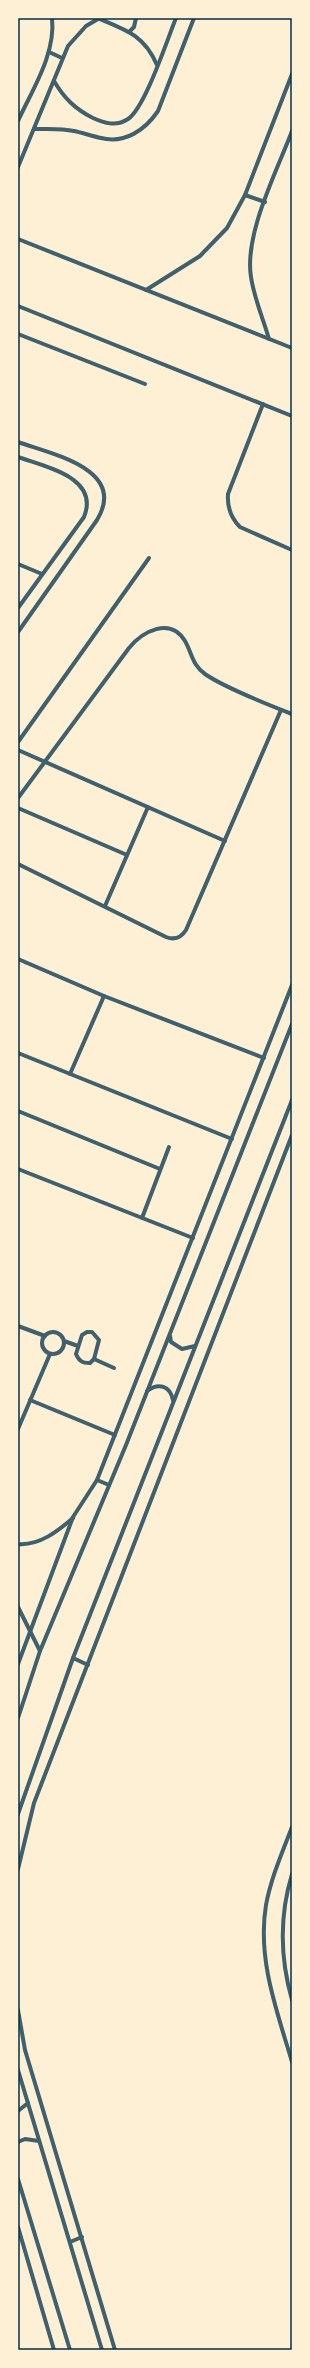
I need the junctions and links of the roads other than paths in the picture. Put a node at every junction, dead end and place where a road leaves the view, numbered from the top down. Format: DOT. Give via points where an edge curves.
graph roads {
  1 [pos="52,18"];
  2 [pos="97,18"];
  3 [pos="136,18"];
  4 [pos="176,18"];
  5 [pos="194,18"];
  6 [pos="130,32"];
  7 [pos="49,52"];
  8 [pos="62,58"];
  9 [pos="157,65"];
  10 [pos="292,74"];
  11 [pos="54,81"];
  12 [pos="18,121"];
  13 [pos="34,129"];
  14 [pos="292,131"];
  15 [pos="18,167"];
  16 [pos="245,195"];
  17 [pos="265,202"];
  18 [pos="18,239"];
  19 [pos="146,290"];
  20 [pos="18,306"];
  21 [pos="18,334"];
  22 [pos="269,339"];
  23 [pos="292,348"];
  24 [pos="145,384"];
  25 [pos="263,404"];
  26 [pos="292,416"];
  27 [pos="18,442"];
  28 [pos="18,457"];
  29 [pos="292,550"];
  30 [pos="149,558"];
  31 [pos="18,564"];
  32 [pos="42,574"];
  33 [pos="18,608"];
  34 [pos="18,632"];
  35 [pos="281,710"];
  36 [pos="292,714"];
  37 [pos="18,742"];
  38 [pos="18,750"];
  39 [pos="45,762"];
  40 [pos="18,798"];
  41 [pos="148,807"];
  42 [pos="18,808"];
  43 [pos="225,841"];
  44 [pos="127,855"];
  45 [pos="18,864"];
  46 [pos="105,906"];
  47 [pos="18,959"];
  48 [pos="292,984"];
  49 [pos="104,996"];
  50 [pos="292,1024"];
  51 [pos="18,1053"];
  52 [pos="264,1058"];
  53 [pos="70,1074"];
  54 [pos="292,1100"];
  55 [pos="18,1111"];
  56 [pos="292,1135"];
  57 [pos="232,1139"];
  58 [pos="169,1146"];
  59 [pos="160,1168"];
  60 [pos="18,1169"];
  61 [pos="142,1218"];
  62 [pos="193,1238"];
  63 [pos="18,1326"];
  64 [pos="169,1335"];
  65 [pos="45,1336"];
  66 [pos="64,1341"];
  67 [pos="78,1346"];
  68 [pos="194,1346"];
  69 [pos="50,1354"];
  70 [pos="94,1359"];
  71 [pos="114,1368"];
  72 [pos="147,1391"];
  73 [pos="30,1400"];
  74 [pos="173,1400"];
  75 [pos="18,1429"];
  76 [pos="115,1435"];
  77 [pos="96,1480"];
  78 [pos="109,1485"];
  79 [pos="73,1518"];
  80 [pos="18,1544"];
  81 [pos="18,1607"];
  82 [pos="30,1632"];
  83 [pos="40,1651"];
  84 [pos="73,1658"];
  85 [pos="18,1664"];
  86 [pos="88,1665"];
  87 [pos="18,1718"];
  88 [pos="18,1814"];
  89 [pos="292,1827"];
  90 [pos="18,1869"];
  91 [pos="292,1874"];
  92 [pos="292,2000"];
  93 [pos="18,2010"];
  94 [pos="292,2062"];
  95 [pos="18,2070"];
  96 [pos="28,2103"];
  97 [pos="18,2111"];
  98 [pos="39,2141"];
  99 [pos="18,2142"];
  100 [pos="18,2179"];
  101 [pos="18,2227"];
  102 [pos="82,2238"];
  103 [pos="70,2242"];
  104 [pos="54,2350"];
  105 [pos="70,2350"];
  106 [pos="102,2350"];
  107 [pos="115,2350"];
  1 -- 7 [label="street"];
  2 -- 6 [label="street"];
  2 -- 8 [label="street" via="76,36"];
  3 -- 6 [label="street"];
  4 -- 9 [label="street"];
  5 -- 13 [label="street" via="158,111 140,131 115,140 62,129"];
  6 -- 9 [label="street" via="146,45"];
  7 -- 8 [label="street"];
  7 -- 12 [label="street"];
  8 -- 11 [label="street"];
  9 -- 11 [label="street" via="140,106 130,117 118,124 96,119 73,106"];
  10 -- 16 [label="street"];
  11 -- 13 [label="street"];
  13 -- 15 [label="street"];
  14 -- 17 [label="street"];
  16 -- 17 [label="street"];
  16 -- 19 [label="street" via="227,228 214,243 195,259"];
  17 -- 22 [label="street" via="253,235 250,255 254,295"];
  18 -- 19 [label="street"];
  19 -- 22 [label="street"];
  20 -- 25 [label="street"];
  21 -- 24 [label="street"];
  22 -- 23 [label="street"];
  25 -- 26 [label="street"];
  25 -- 29 [label="street" via="228,494 228,508 240,527"];
  27 -- 34 [label="street" via="88,469 98,479 104,500 97,520"];
  28 -- 32 [label="street" via="71,477 81,486 87,498 84,517"];
  30 -- 37 [label="street"];
  31 -- 32 [label="street"];
  32 -- 33 [label="street"];
  35 -- 36 [label="street"];
  35 -- 39 [label="street" via="206,675 193,662 185,642 178,634 168,629 156,628 140,636 132,644"];
  35 -- 43 [label="street"];
  38 -- 39 [label="street"];
  39 -- 40 [label="street"];
  39 -- 41 [label="street"];
  41 -- 43 [label="street"];
  41 -- 44 [label="street"];
  42 -- 44 [label="street"];
  43 -- 46 [label="street" via="186,930 178,938 166,937"];
  44 -- 46 [label="street"];
  45 -- 46 [label="street"];
  47 -- 49 [label="street"];
  48 -- 52 [label="street"];
  49 -- 52 [label="street"];
  49 -- 53 [label="street"];
  50 -- 64 [label="street"];
  51 -- 53 [label="street"];
  52 -- 57 [label="street"];
  53 -- 57 [label="street"];
  54 -- 68 [label="street"];
  55 -- 59 [label="street"];
  56 -- 86 [label="street"];
  57 -- 62 [label="street"];
  58 -- 59 [label="street"];
  59 -- 61 [label="street"];
  60 -- 61 [label="street"];
  61 -- 62 [label="street"];
  62 -- 76 [label="street"];
  63 -- 65 [label="street"];
  64 -- 68 [label="street" via="171,1342 182,1349"];
  64 -- 72 [label="street"];
  65 -- 66 [label="street" via="54,1332 62,1336"];
  65 -- 69 [label="street" via="43,1346"];
  66 -- 67 [label="street"];
  66 -- 69 [label="street" via="59,1353"];
  67 -- 70 [label="street" via="78,1360 90,1363"];
  67 -- 70 [label="street" via="82,1335 87,1332 97,1335 99,1340"];
  68 -- 74 [label="street"];
  69 -- 73 [label="street"];
  70 -- 71 [label="street"];
  72 -- 74 [label="street" via="153,1386 160,1385 167,1388"];
  72 -- 78 [label="street"];
  73 -- 75 [label="street"];
  73 -- 76 [label="street"];
  74 -- 84 [label="street"];
  76 -- 77 [label="street"];
  77 -- 78 [label="street"];
  77 -- 79 [label="street"];
  78 -- 83 [label="street"];
  79 -- 80 [label="street" via="48,1537 27,1545"];
  79 -- 82 [label="street"];
  81 -- 82 [label="street"];
  82 -- 83 [label="street"];
  82 -- 85 [label="street"];
  83 -- 87 [label="street"];
  84 -- 86 [label="street"];
  84 -- 88 [label="street"];
  86 -- 90 [label="street" via="34,1803"];
  89 -- 94 [label="street" via="273,1878 266,1906 264,1942 268,1978"];
  91 -- 92 [label="street" via="283,1911 282,1947"];
  93 -- 102 [label="street" via="25,2050"];
  95 -- 96 [label="street"];
  96 -- 97 [label="street"];
  96 -- 98 [label="street"];
  98 -- 99 [label="street" via="25,2139"];
  98 -- 103 [label="street"];
  100 -- 105 [label="street"];
  101 -- 104 [label="street"];
  102 -- 103 [label="street"];
  102 -- 107 [label="street"];
  103 -- 106 [label="street"];
}
